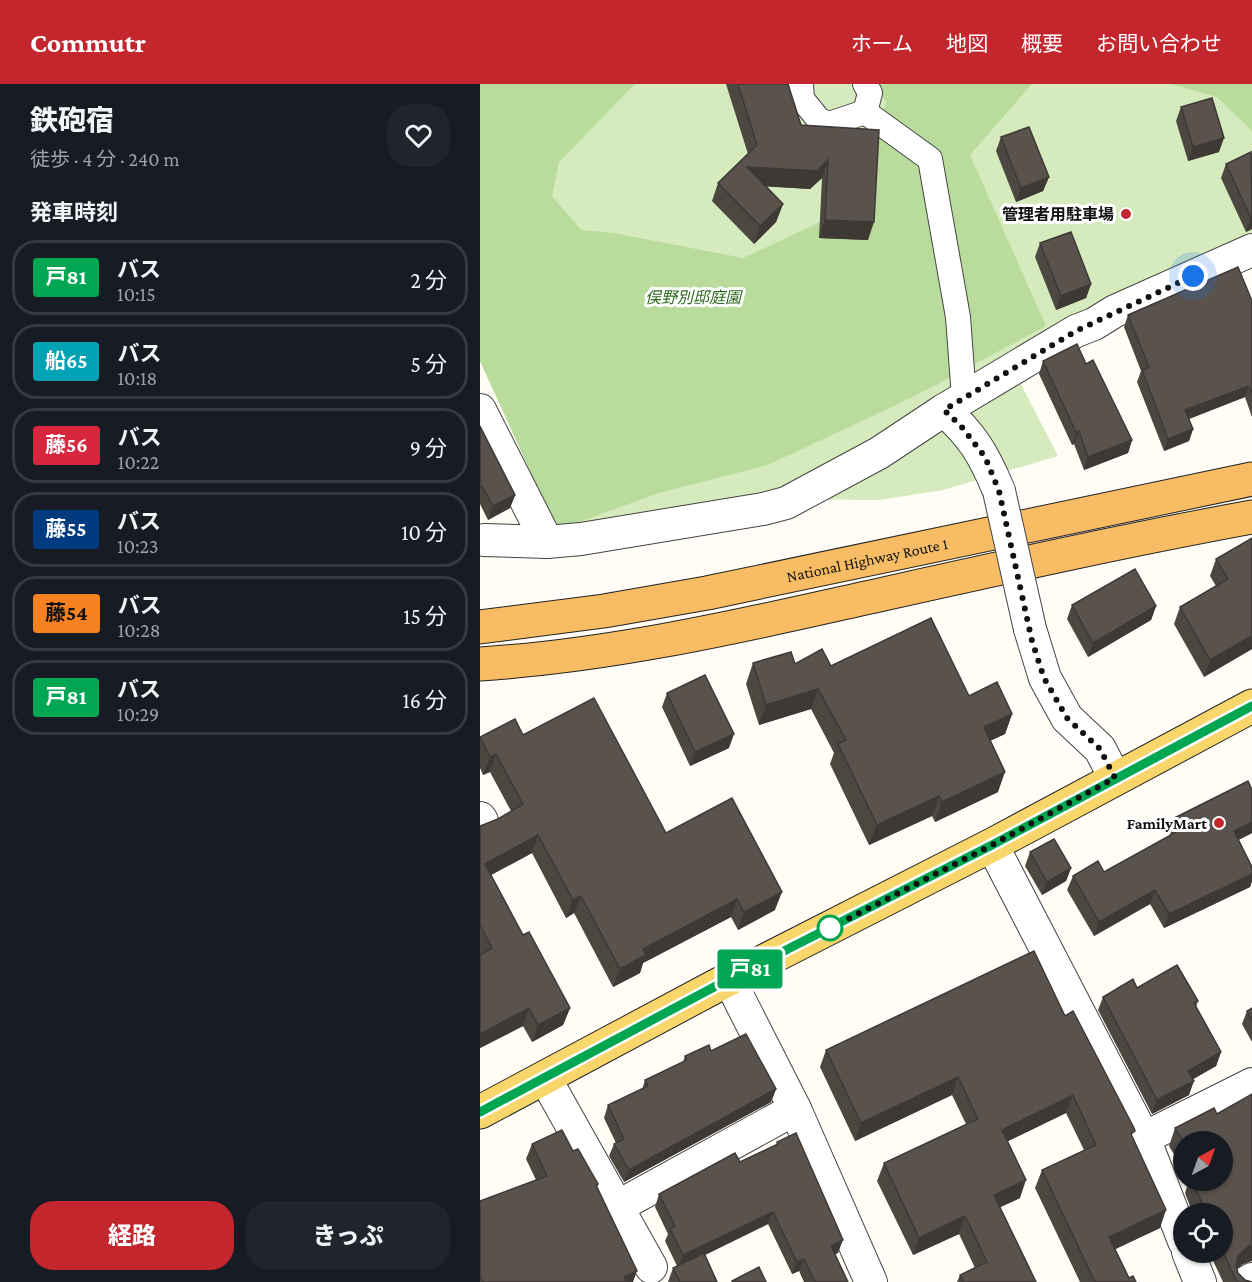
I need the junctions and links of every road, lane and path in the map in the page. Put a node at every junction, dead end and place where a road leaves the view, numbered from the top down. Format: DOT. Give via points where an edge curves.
graph roads {
  1 [pos="801,84"];
  2 [pos="865,84"];
  3 [pos="865,112"];
  4 [pos="1252,250"];
  5 [pos="954,404"];
  6 [pos="480,410"];
  7 [pos="1252,479"];
  8 [pos="1252,517"];
  9 [pos="484,540"];
  10 [pos="547,542"];
  11 [pos="480,627"];
  12 [pos="480,664"];
  13 [pos="1252,706"];
  14 [pos="1115,778"];
  15 [pos="992,845"];
  16 [pos="729,979"];
  17 [pos="545,1078"];
  18 [pos="1252,1084"];
  19 [pos="795,1109"];
  20 [pos="480,1112"];
  21 [pos="1143,1138"];
  22 [pos="617,1207"];
  23 [pos="1173,1213"];
  24 [pos="1192,1263"];
  25 [pos="651,1267"];
  26 [pos="1252,1279"];
  27 [pos="871,1282"];
  28 [pos="1200,1282"];
  29 [pos="1247,1282"];
  1 -- 3 [label="street" via="802,99 819,120 829,124"];
  2 -- 3 [label="street" via="870,93"];
  3 -- 5 [label="street" via="930,159 958,317"];
  4 -- 5 [label="street" via="1076,331"];
  5 -- 10 [label="street" via="879,453 786,503"];
  5 -- 14 [label="street, bridge" via="961,426 985,457 999,491 1044,678 1067,718 1100,749"];
  6 -- 10 [label="street"];
  7 -- 11 [label="highway, National Highway Route 1" via="707,593"];
  8 -- 12 [label="highway" via="725,629 617,649"];
  9 -- 10 [label="street"];
  13 -- 14 [label="main road"];
  14 -- 15 [label="main road"];
  15 -- 16 [label="main road"];
  15 -- 21 [label="street"];
  16 -- 17 [label="main road"];
  16 -- 19 [label="street"];
  17 -- 20 [label="main road"];
  17 -- 22 [label="street"];
  18 -- 21 [label="street"];
  19 -- 22 [label="street"];
  19 -- 27 [label="street"];
  21 -- 23 [label="street"];
  22 -- 25 [label="street"];
  24 -- 28 [label="street"];
  26 -- 29 [label="street"];
}
